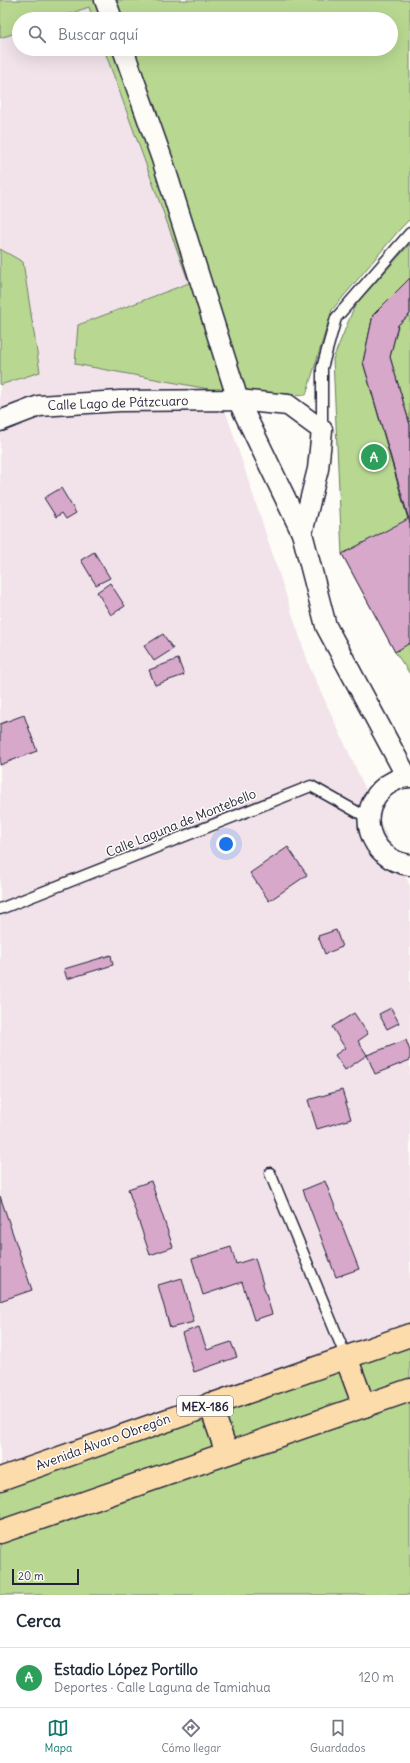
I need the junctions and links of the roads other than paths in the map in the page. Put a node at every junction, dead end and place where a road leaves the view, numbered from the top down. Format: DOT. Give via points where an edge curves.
graph roads {
  1 [pos="105,0"];
  2 [pos="109,12"];
  3 [pos="125,56"];
  4 [pos="410,232"];
  5 [pos="238,400"];
  6 [pos="0,421"];
  7 [pos="322,430"];
  8 [pos="302,533"];
  9 [pos="408,777"];
  10 [pos="368,818"];
  11 [pos="410,866"];
  12 [pos="0,909"];
  13 [pos="270,1173"];
  14 [pos="410,1335"];
  15 [pos="346,1357"];
  16 [pos="410,1390"];
  17 [pos="210,1404"];
  18 [pos="364,1406"];
  19 [pos="227,1453"];
  20 [pos="0,1479"];
  21 [pos="0,1532"];
  1 -- 2 [label="street"];
  3 -- 5 [label="street" via="162,158"];
  4 -- 7 [label="lane" via="336,318 322,368"];
  5 -- 6 [label="street, Calle Lago de Pátzcuaro" via="120,401 39,406"];
  5 -- 7 [label="street, Calle Lago de Pátzcuaro" via="288,405"];
  5 -- 8 [label="street"];
  7 -- 8 [label="street" via="318,469"];
  8 -- 9 [label="street" via="326,626"];
  9 -- 10 [label="street" via="392,781 380,791 372,803"];
  10 -- 11 [label="street" via="369,831 375,844 395,862"];
  10 -- 12 [label="lane, Calle Laguna de Montebello" via="311,786"];
  13 -- 15 [label="lane"];
  14 -- 15 [label="main road, Avenida Álvaro Obregón / MEX-186"];
  15 -- 17 [label="main road, Avenida Álvaro Obregón / MEX-186"];
  15 -- 18 [label="main road"];
  16 -- 18 [label="main road"];
  17 -- 19 [label="main road"];
  17 -- 20 [label="main road, Avenida Álvaro Obregón / MEX-186"];
  18 -- 19 [label="main road"];
  19 -- 21 [label="main road"];
}
